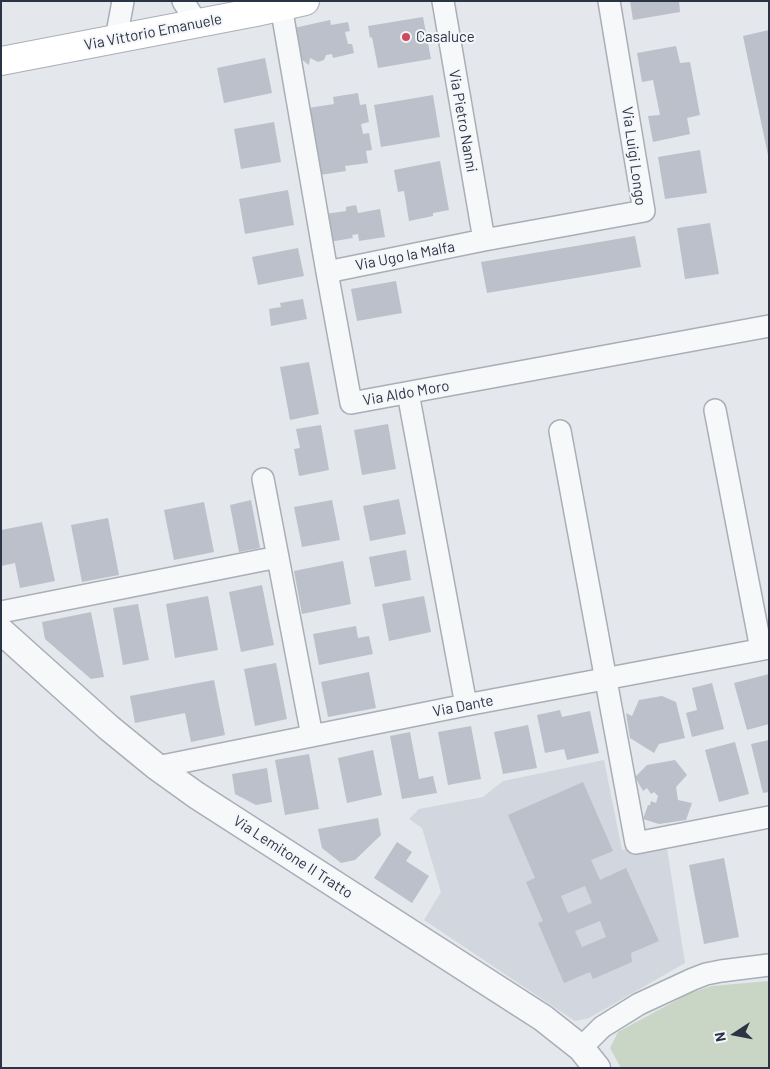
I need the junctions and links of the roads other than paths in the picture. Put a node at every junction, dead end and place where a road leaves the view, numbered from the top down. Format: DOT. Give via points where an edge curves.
graph roads {
  1 [pos="123,1"];
  2 [pos="443,1"];
  3 [pos="609,1"];
  4 [pos="274,5"];
  5 [pos="190,12"];
  6 [pos="116,39"];
  7 [pos="1,60"];
  8 [pos="484,240"];
  9 [pos="327,272"];
  10 [pos="769,326"];
  11 [pos="408,393"];
  12 [pos="715,410"];
  13 [pos="560,431"];
  14 [pos="263,479"];
  15 [pos="278,557"];
  16 [pos="1,612"];
  17 [pos="1,631"];
  18 [pos="765,648"];
  19 [pos="606,678"];
  20 [pos="466,705"];
  21 [pos="312,736"];
  22 [pos="157,767"];
  23 [pos="769,817"];
  24 [pos="769,965"];
  25 [pos="589,1058"];
  1 -- 6 [label="street"];
  2 -- 8 [label="street, Via Pietro Nanni"];
  3 -- 8 [label="street, Via Luigi Longo" via="644,211"];
  4 -- 5 [label="main road, Via Vittorio Emanuele"];
  4 -- 9 [label="street, Via Aldo Moro"];
  5 -- 6 [label="main road, Via Vittorio Emanuele"];
  6 -- 7 [label="main road, Via Vittorio Emanuele"];
  8 -- 9 [label="street, Via Ugo la Malfa"];
  9 -- 11 [label="street, Via Aldo Moro" via="351,403"];
  10 -- 11 [label="street, Via Aldo Moro"];
  11 -- 20 [label="street"];
  12 -- 18 [label="street"];
  13 -- 19 [label="street"];
  14 -- 15 [label="street"];
  15 -- 16 [label="street"];
  15 -- 21 [label="street"];
  17 -- 22 [label="street, Via Lemitone II Tratto"];
  18 -- 19 [label="street, Via Dante"];
  19 -- 20 [label="street, Via Dante"];
  19 -- 23 [label="street" via="636,843"];
  20 -- 21 [label="street, Via Dante"];
  21 -- 22 [label="street, Via Dante"];
  22 -- 25 [label="street, Via Lemitone II Tratto" via="543,1018"];
  24 -- 25 [label="street" via="706,974 639,1004 602,1027"];
}
